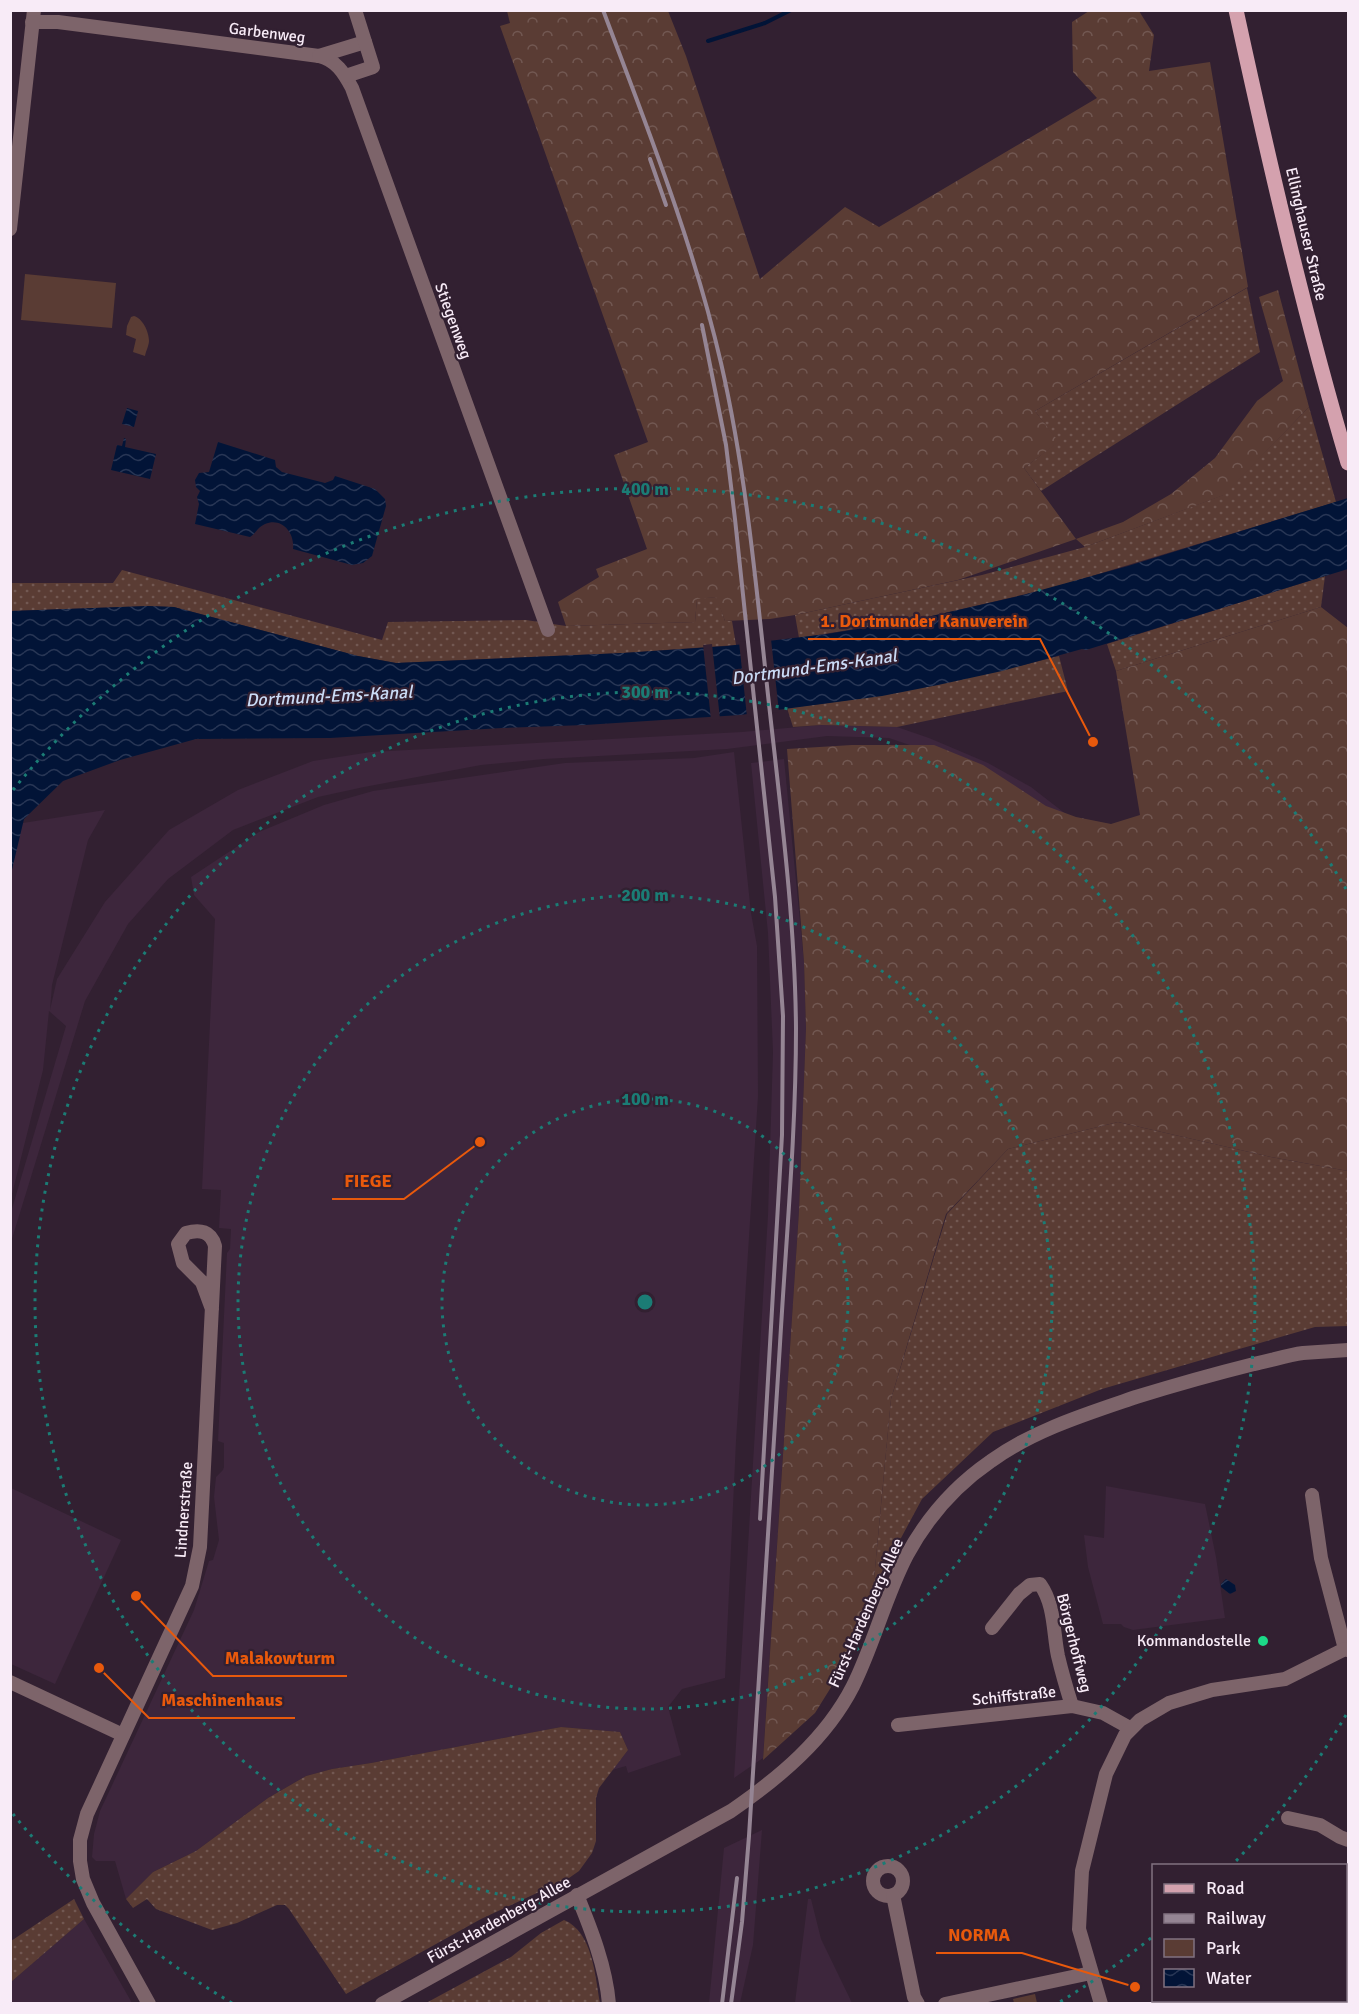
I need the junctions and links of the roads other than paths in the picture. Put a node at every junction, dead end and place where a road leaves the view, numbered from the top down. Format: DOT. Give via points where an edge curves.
graph roads {
  1 [pos="355,10"];
  2 [pos="1236,10"];
  3 [pos="33,16"];
  4 [pos="56,16"];
  5 [pos="365,42"];
  6 [pos="319,56"];
  7 [pos="346,76"];
  8 [pos="10,229"];
  9 [pos="1348,463"];
  10 [pos="548,630"];
  11 [pos="212,1309"];
  12 [pos="1348,1350"];
  13 [pos="1312,1495"];
  14 [pos="992,1628"];
  15 [pos="1347,1650"];
  16 [pos="10,1682"];
  17 [pos="1072,1706"];
  18 [pos="898,1725"];
  19 [pos="1130,1728"];
  20 [pos="123,1735"];
  21 [pos="1288,1818"];
  22 [pos="1348,1840"];
  23 [pos="577,1895"];
  24 [pos="892,1895"];
  25 [pos="1091,1973"];
  26 [pos="148,2004"];
  27 [pos="382,2004"];
  28 [pos="609,2004"];
  29 [pos="918,2004"];
  30 [pos="945,2004"];
  31 [pos="1101,2004"];
  1 -- 5 [label="street"];
  2 -- 9 [label="main road, Ellinghauser Straße" via="1290,244"];
  3 -- 4 [label="street, Garbenweg"];
  3 -- 8 [label="street"];
  4 -- 6 [label="street, Garbenweg"];
  5 -- 6 [label="street"];
  5 -- 7 [label="street" via="373,67"];
  6 -- 7 [label="street, Garbenweg" via="335,62"];
  7 -- 10 [label="street, Stiegenweg"];
  11 -- 11 [label="street, Lindnerstraße" via="215,1246 213,1238 197,1230 186,1233 178,1244 183,1263 202,1282"];
  11 -- 20 [label="street, Lindnerstraße" via="200,1547 192,1586"];
  12 -- 23 [label="street, Fürst-Hardenberg-Allee" via="1301,1353 1196,1378 1072,1420 1030,1437 990,1461 954,1492 926,1526 892,1588 853,1686 830,1723 798,1759 730,1811"];
  13 -- 15 [label="street" via="1323,1569"];
  14 -- 17 [label="street, Börgerhoffweg" via="1020,1594 1030,1585 1040,1584 1051,1607 1058,1658"];
  15 -- 19 [label="street" via="1285,1679 1188,1696 1155,1710"];
  16 -- 20 [label="street"];
  17 -- 18 [label="street, Schiffstraße"];
  17 -- 19 [label="street, Schiffstraße" via="1103,1713"];
  19 -- 25 [label="street" via="1106,1774 1082,1871 1079,1929"];
  20 -- 26 [label="street, Lindnerstraße" via="87,1814 80,1840 80,1861 93,1903"];
  21 -- 22 [label="street" via="1320,1825"];
  23 -- 27 [label="street, Fürst-Hardenberg-Allee"];
  23 -- 28 [label="street" via="600,1959"];
  24 -- 29 [label="street"];
  25 -- 30 [label="street"];
  25 -- 31 [label="street"];
}
